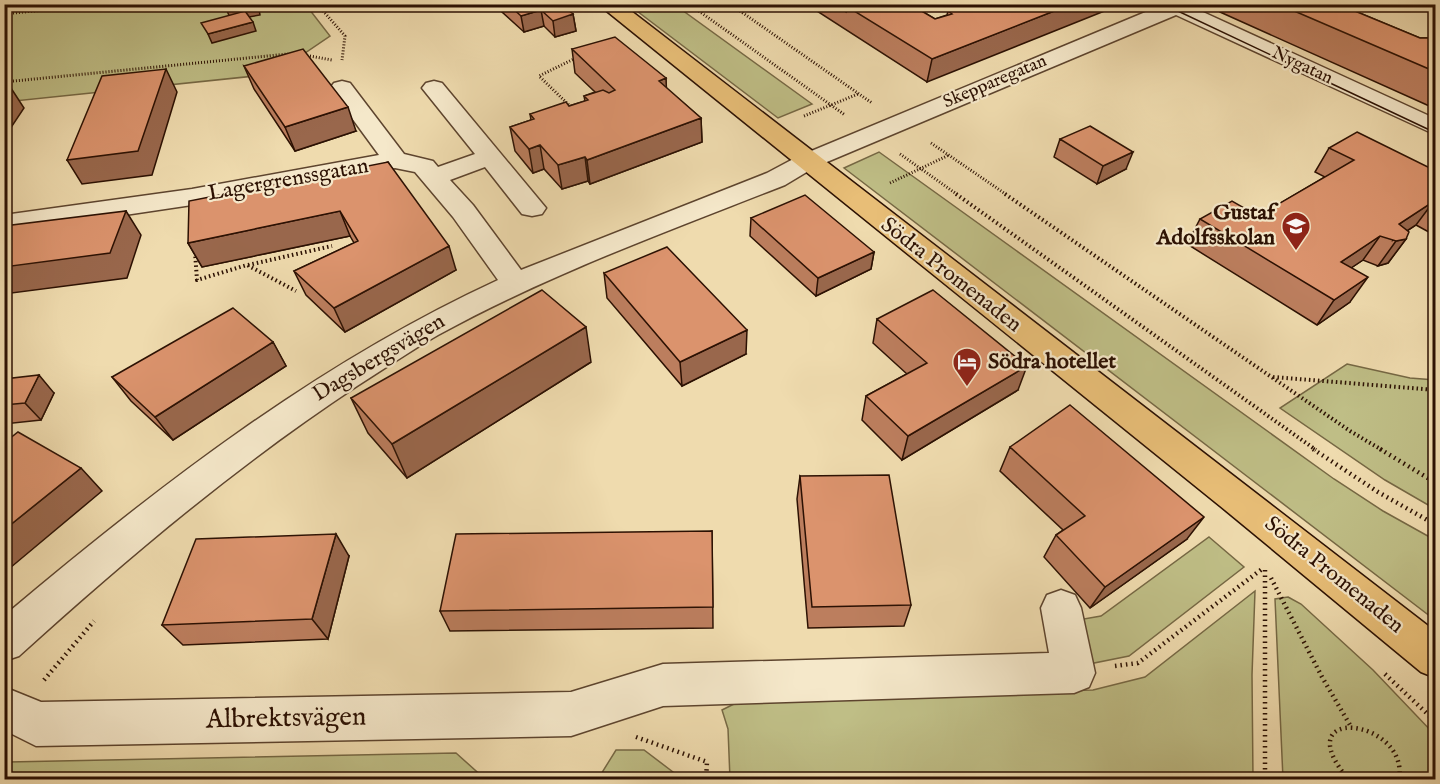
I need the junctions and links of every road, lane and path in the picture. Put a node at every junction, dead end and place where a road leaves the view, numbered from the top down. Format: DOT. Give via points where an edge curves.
graph roads {
  1 [pos="104,4"];
  2 [pos="317,4"];
  3 [pos="608,4"];
  4 [pos="689,4"];
  5 [pos="730,4"];
  6 [pos="1176,6"];
  7 [pos="4,14"];
  8 [pos="580,56"];
  9 [pos="4,82"];
  10 [pos="342,88"];
  11 [pos="434,88"];
  12 [pos="572,117"];
  13 [pos="901,122"];
  14 [pos="1436,128"];
  15 [pos="872,135"];
  16 [pos="490,157"];
  17 [pos="395,160"];
  18 [pos="806,162"];
  19 [pos="434,177"];
  20 [pos="192,197"];
  21 [pos="532,208"];
  22 [pos="4,224"];
  23 [pos="332,246"];
  24 [pos="247,265"];
  25 [pos="515,283"];
  26 [pos="296,291"];
  27 [pos="1272,377"];
  28 [pos="1436,390"];
  29 [pos="1436,483"];
  30 [pos="1436,525"];
  31 [pos="1265,566"];
  32 [pos="1061,608"];
  33 [pos="96,619"];
  34 [pos="4,642"];
  35 [pos="1436,658"];
  36 [pos="1138,663"];
  37 [pos="11,710"];
  38 [pos="1350,725"];
  39 [pos="707,762"];
  40 [pos="706,780"];
  41 [pos="1265,780"];
  42 [pos="1349,780"];
  43 [pos="1398,780"];
  1 -- 7 [label="path"];
  2 -- 9 [label="path" via="345,36 342,62 313,55 276,54"];
  3 -- 18 [label="main road, Södra Promenaden"];
  4 -- 15 [label="path"];
  5 -- 13 [label="path"];
  6 -- 13 [label="street, Skepparegatan"];
  6 -- 14 [label="street, Nygatan"];
  8 -- 12 [label="path" via="539,76 573,110"];
  10 -- 17 [label="street"];
  11 -- 16 [label="street"];
  13 -- 15 [label="street, Skepparegatan"];
  13 -- 27 [label="path"];
  15 -- 18 [label="street, Skepparegatan"];
  15 -- 30 [label="path" via="1306,444"];
  16 -- 19 [label="street"];
  16 -- 21 [label="street"];
  17 -- 19 [label="street, Lagergrenssgatan" via="424,166"];
  17 -- 20 [label="street, Lagergrenssgatan"];
  18 -- 25 [label="street, Dagsbergsvägen" via="776,179"];
  18 -- 35 [label="main road, Södra Promenaden" via="1248,506"];
  19 -- 25 [label="street, Lagergrenssgatan"];
  20 -- 22 [label="street, Lagergrenssgatan"];
  20 -- 24 [label="path" via="197,280"];
  23 -- 24 [label="path"];
  24 -- 26 [label="path"];
  25 -- 34 [label="street, Dagsbergsvägen" via="433,324 302,405 102,555"];
  27 -- 28 [label="path"];
  27 -- 29 [label="path" via="1350,431"];
  31 -- 36 [label="path"];
  31 -- 38 [label="path"];
  31 -- 41 [label="path"];
  32 -- 37 [label="street, Albrektsvägen" via="1074,673 663,685 571,714 36,724"];
  33 -- 37 [label="path"];
  38 -- 42 [label="path" via="1334,731 1329,747 1331,758"];
  38 -- 43 [label="path" via="1374,733 1385,742 1399,764"];
  39 -- 40 [label="path"];
}
